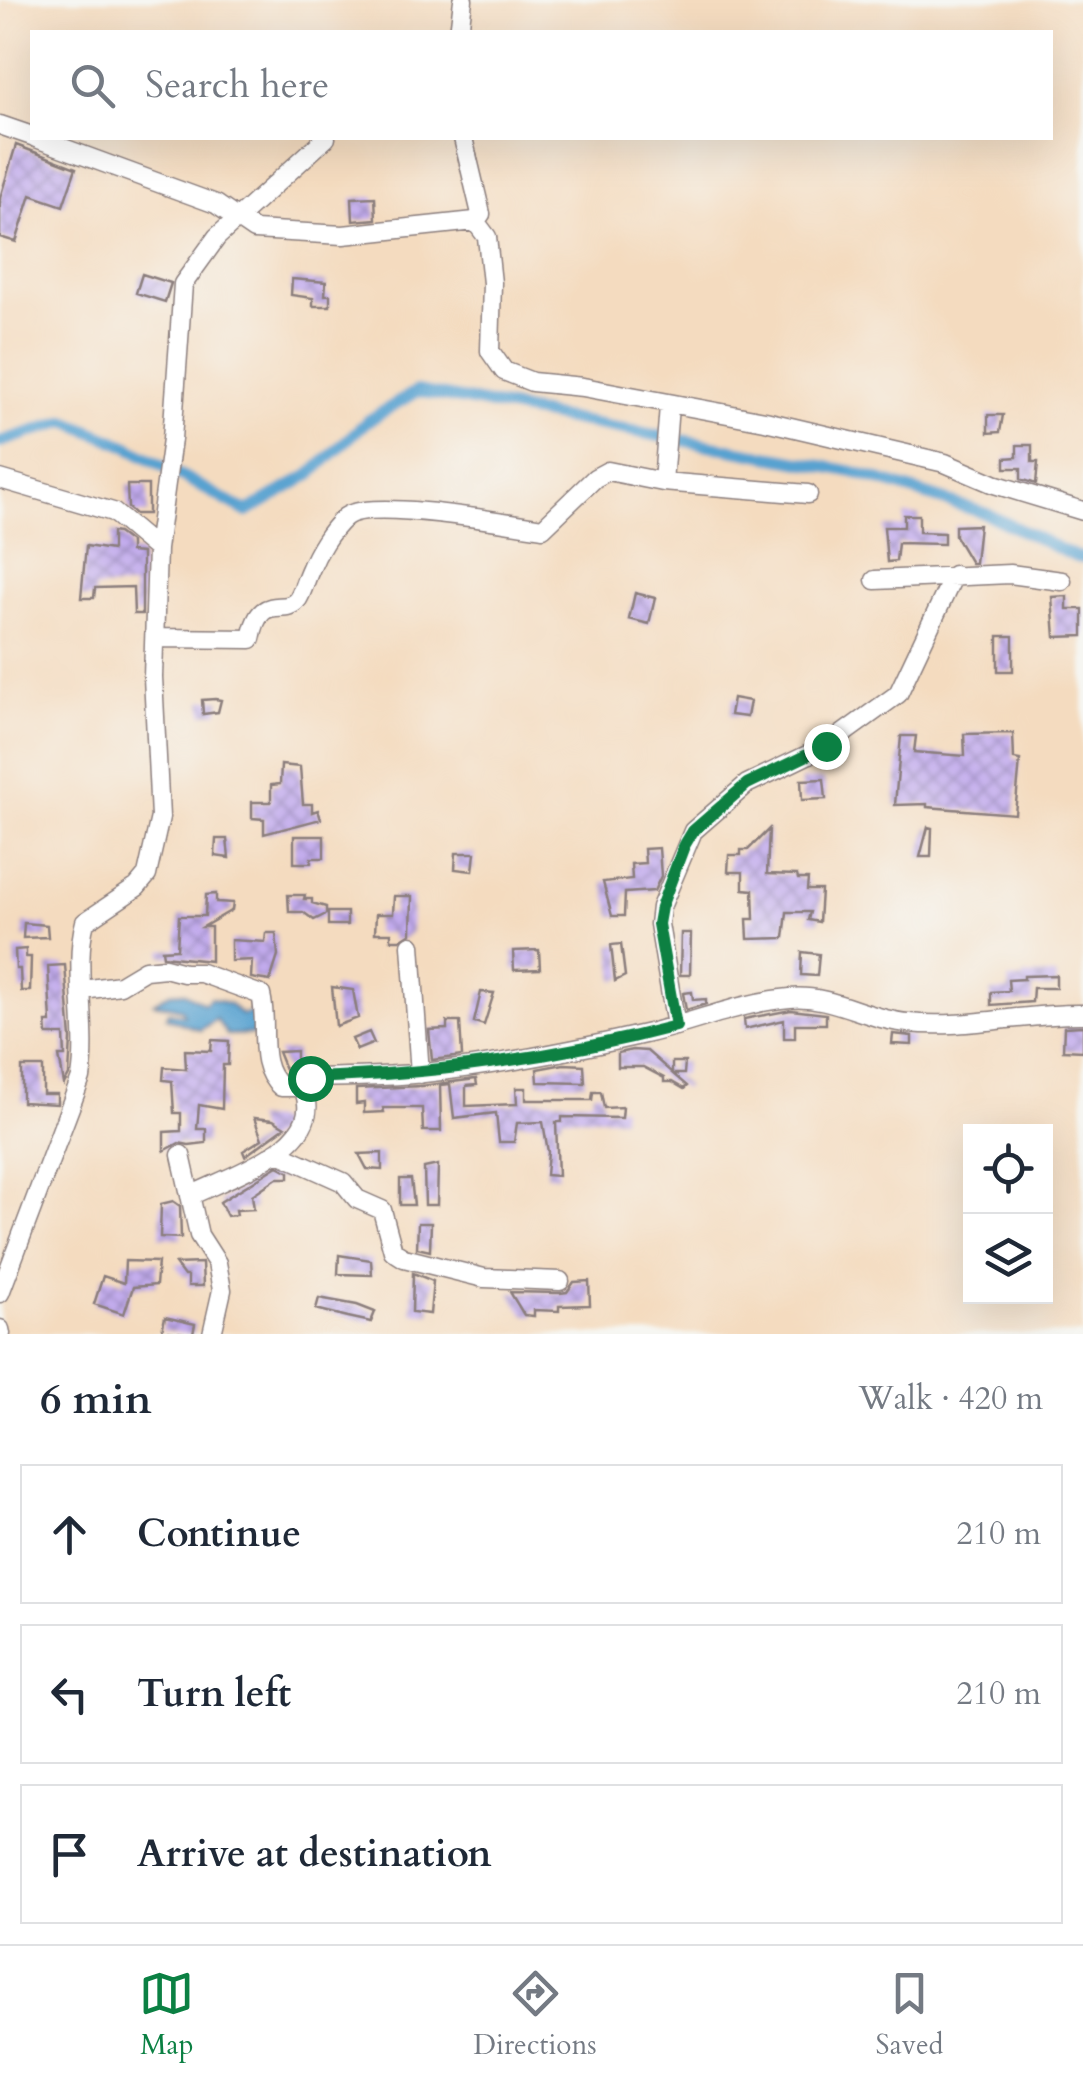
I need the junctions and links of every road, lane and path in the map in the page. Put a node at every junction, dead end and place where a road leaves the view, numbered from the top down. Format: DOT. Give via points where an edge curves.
graph roads {
  1 [pos="463,0"];
  2 [pos="459,30"];
  3 [pos="0,125"];
  4 [pos="30,136"];
  5 [pos="42,140"];
  6 [pos="324,140"];
  7 [pos="464,140"];
  8 [pos="237,217"];
  9 [pos="474,222"];
  10 [pos="668,413"];
  11 [pos="663,472"];
  12 [pos="0,479"];
  13 [pos="808,494"];
  14 [pos="1083,511"];
  15 [pos="158,540"];
  16 [pos="954,575"];
  17 [pos="875,580"];
  18 [pos="1062,581"];
  19 [pos="155,638"];
  20 [pos="411,945"];
  21 [pos="83,990"];
  22 [pos="1083,1014"];
  23 [pos="676,1026"];
  24 [pos="420,1074"];
  25 [pos="302,1087"];
  26 [pos="276,1152"];
  27 [pos="181,1155"];
  28 [pos="190,1196"];
  29 [pos="560,1280"];
  30 [pos="0,1292"];
  31 [pos="212,1334"];
  1 -- 2 [label="street"];
  3 -- 4 [label="street"];
  5 -- 8 [label="street"];
  6 -- 8 [label="street"];
  7 -- 9 [label="street" via="479,202"];
  8 -- 9 [label="street" via="254,230 326,235"];
  8 -- 15 [label="street" via="182,284"];
  9 -- 10 [label="street" via="486,237 492,283 490,352 504,371"];
  10 -- 11 [label="street"];
  10 -- 14 [label="street" via="790,426 945,463"];
  11 -- 13 [label="street"];
  11 -- 19 [label="street" via="595,478 543,528 385,509 352,512 314,561 298,599 258,615 251,639"];
  12 -- 15 [label="street" via="113,512"];
  15 -- 19 [label="street"];
  16 -- 17 [label="street"];
  16 -- 18 [label="street"];
  16 -- 23 [label="street" via="898,694 826,746 747,784 693,831 658,924"];
  19 -- 21 [label="street" via="160,817 154,850 137,887 85,922"];
  20 -- 24 [label="street"];
  21 -- 25 [label="street" via="165,968 201,972 257,993 264,1002 273,1080"];
  21 -- 30 [label="street" via="81,1078"];
  22 -- 23 [label="street" via="912,1024 792,998"];
  23 -- 24 [label="street"];
  24 -- 25 [label="street" via="310,1078"];
  25 -- 26 [label="street" via="307,1105 301,1130"];
  26 -- 28 [label="street"];
  26 -- 29 [label="street" via="344,1182 357,1200 382,1210 393,1251 404,1258 484,1278"];
  27 -- 28 [label="street"];
  28 -- 31 [label="street" via="222,1290"];
}
